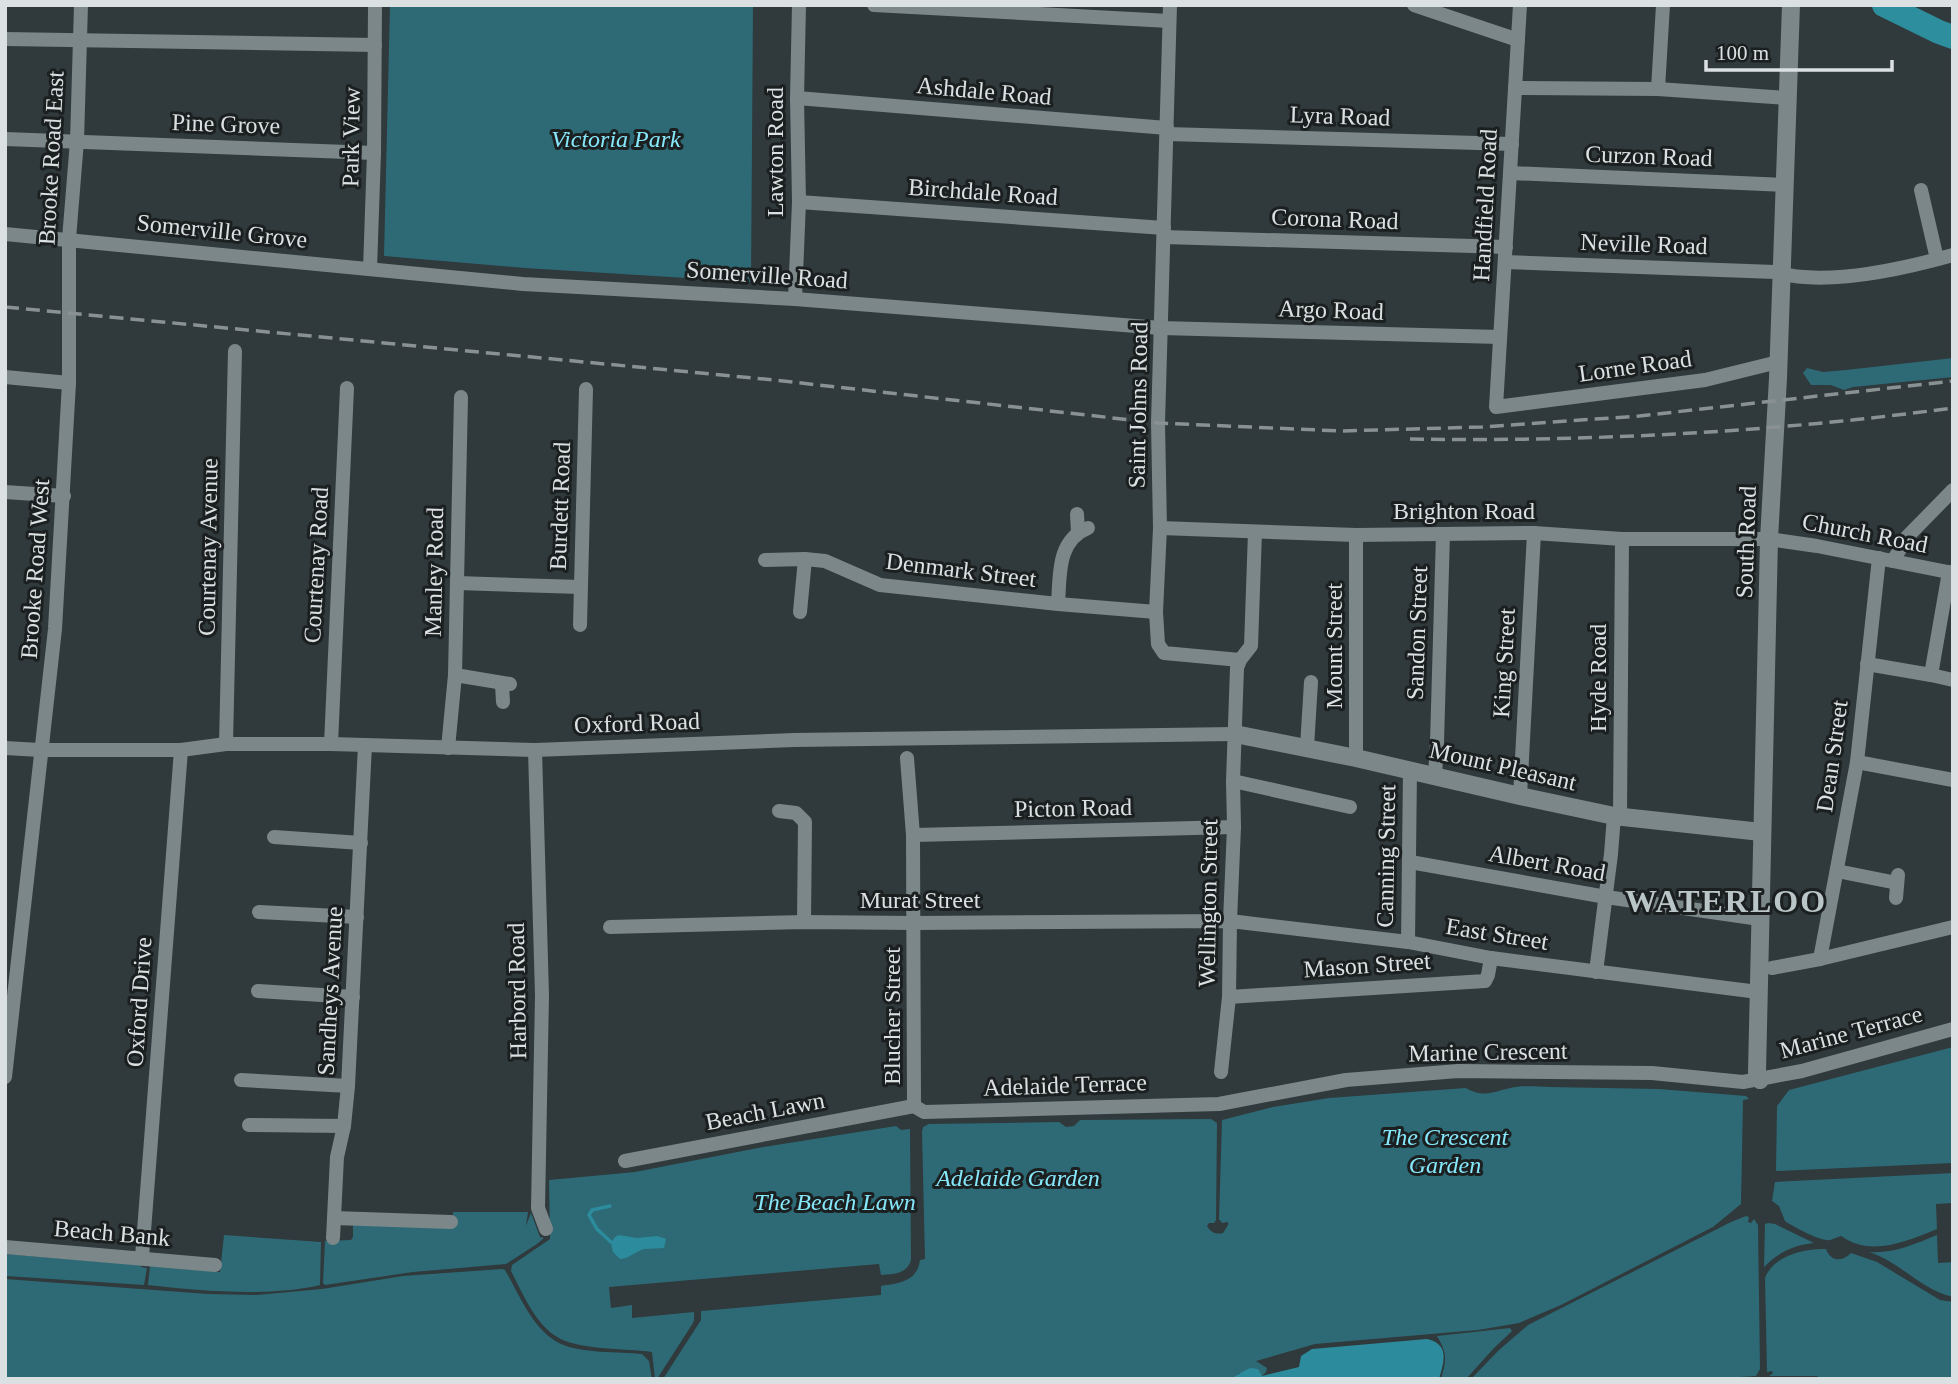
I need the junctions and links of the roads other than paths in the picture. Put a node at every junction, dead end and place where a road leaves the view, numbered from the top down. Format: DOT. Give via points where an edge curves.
graph roads {
  1 [pos="81,5"];
  2 [pos="375,5"];
  3 [pos="799,5"];
  4 [pos="874,5"];
  5 [pos="1170,5"];
  6 [pos="1414,5"];
  7 [pos="1520,5"];
  8 [pos="1663,5"];
  9 [pos="1791,5"];
  10 [pos="1884,5"];
  11 [pos="1170,21"];
  12 [pos="1953,37"];
  13 [pos="5,39"];
  14 [pos="80,39"];
  15 [pos="1518,40"];
  16 [pos="375,45"];
  17 [pos="1515,88"];
  18 [pos="1658,89"];
  19 [pos="797,98"];
  20 [pos="1786,98"];
  21 [pos="1167,131"];
  22 [pos="5,139"];
  23 [pos="77,141"];
  24 [pos="1512,144"];
  25 [pos="374,153"];
  26 [pos="1510,173"];
  27 [pos="1785,185"];
  28 [pos="1921,190"];
  29 [pos="799,202"];
  30 [pos="1164,233"];
  31 [pos="5,234"];
  32 [pos="69,239"];
  33 [pos="1505,254"];
  34 [pos="1953,255"];
  35 [pos="1937,259"];
  36 [pos="370,269"];
  37 [pos="1781,274"];
  38 [pos="795,299"];
  39 [pos="69,313"];
  40 [pos="1161,328"];
  41 [pos="1500,337"];
  42 [pos="236,351"];
  43 [pos="1778,370"];
  44 [pos="5,377"];
  45 [pos="69,383"];
  46 [pos="347,388"];
  47 [pos="586,389"];
  48 [pos="461,397"];
  49 [pos="1496,407"];
  50 [pos="1953,489"];
  51 [pos="5,492"];
  52 [pos="64,496"];
  53 [pos="1077,514"];
  54 [pos="1160,528"];
  55 [pos="1255,532"];
  56 [pos="1534,533"];
  57 [pos="1443,534"];
  58 [pos="1356,535"];
  59 [pos="1622,539"];
  60 [pos="1769,539"];
  61 [pos="805,559"];
  62 [pos="1886,559"];
  63 [pos="765,560"];
  64 [pos="1951,572"];
  65 [pos="457,583"];
  66 [pos="580,587"];
  67 [pos="1058,604"];
  68 [pos="800,612"];
  69 [pos="1156,612"];
  70 [pos="580,625"];
  71 [pos="1240,660"];
  72 [pos="1867,664"];
  73 [pos="455,675"];
  74 [pos="1931,676"];
  75 [pos="1953,680"];
  76 [pos="1311,682"];
  77 [pos="503,702"];
  78 [pos="1235,734"];
  79 [pos="226,744"];
  80 [pos="331,744"];
  81 [pos="365,746"];
  82 [pos="1307,747"];
  83 [pos="5,748"];
  84 [pos="448,748"];
  85 [pos="40,750"];
  86 [pos="181,750"];
  87 [pos="535,750"];
  88 [pos="907,758"];
  89 [pos="1356,758"];
  90 [pos="1857,762"];
  91 [pos="1409,770"];
  92 [pos="1435,776"];
  93 [pos="1953,780"];
  94 [pos="1233,781"];
  95 [pos="1520,796"];
  96 [pos="1350,807"];
  97 [pos="779,811"];
  98 [pos="1617,816"];
  99 [pos="1234,827"];
  100 [pos="1761,832"];
  101 [pos="913,835"];
  102 [pos="274,837"];
  103 [pos="361,843"];
  104 [pos="1410,862"];
  105 [pos="1837,871"];
  106 [pos="1606,897"];
  107 [pos="1896,898"];
  108 [pos="259,912"];
  109 [pos="357,917"];
  110 [pos="1760,919"];
  111 [pos="1230,921"];
  112 [pos="804,922"];
  113 [pos="915,923"];
  114 [pos="610,927"];
  115 [pos="1953,928"];
  116 [pos="1408,942"];
  117 [pos="1491,958"];
  118 [pos="1820,959"];
  119 [pos="1772,968"];
  120 [pos="1596,972"];
  121 [pos="258,991"];
  122 [pos="1758,992"];
  123 [pos="353,997"];
  124 [pos="1229,997"];
  125 [pos="1953,1029"];
  126 [pos="1221,1072"];
  127 [pos="5,1077"];
  128 [pos="241,1080"];
  129 [pos="1760,1080"];
  130 [pos="348,1086"];
  131 [pos="1219,1104"];
  132 [pos="914,1106"];
  133 [pos="249,1125"];
  134 [pos="344,1126"];
  135 [pos="625,1161"];
  136 [pos="334,1218"];
  137 [pos="451,1222"];
  138 [pos="546,1229"];
  139 [pos="333,1238"];
  140 [pos="5,1247"];
  141 [pos="142,1257"];
  142 [pos="215,1265"];
  1 -- 14 [label="street, Brooke Road East"];
  2 -- 16 [label="street, Park View"];
  3 -- 19 [label="street, Lawton Road"];
  4 -- 11 [label="street"];
  5 -- 11 [label="street, Saint Johns Road"];
  6 -- 15 [label="street"];
  7 -- 15 [label="street, Handfield Road"];
  8 -- 18 [label="street"];
  9 -- 20 [label="street, South Road"];
  10 -- 12 [label="highway"];
  11 -- 21 [label="street, Saint Johns Road"];
  13 -- 14 [label="street"];
  14 -- 16 [label="street"];
  14 -- 23 [label="street, Brooke Road East"];
  15 -- 17 [label="street, Handfield Road"];
  16 -- 25 [label="street, Park View"];
  17 -- 18 [label="street"];
  17 -- 24 [label="street, Handfield Road"];
  18 -- 20 [label="street"];
  19 -- 21 [label="street, Ashdale Road"];
  19 -- 29 [label="street, Lawton Road"];
  20 -- 27 [label="street, South Road"];
  21 -- 24 [label="street, Lyra Road"];
  21 -- 30 [label="street, Saint Johns Road"];
  22 -- 23 [label="street, Pine Grove"];
  23 -- 25 [label="street, Pine Grove"];
  23 -- 32 [label="street, Brooke Road East"];
  24 -- 26 [label="street, Handfield Road"];
  25 -- 36 [label="street, Park View"];
  26 -- 27 [label="street, Curzon Road"];
  26 -- 33 [label="street, Handfield Road"];
  27 -- 37 [label="street, South Road"];
  28 -- 35 [label="street"];
  29 -- 30 [label="street, Birchdale Road"];
  29 -- 38 [label="street, Lawton Road"];
  30 -- 33 [label="street, Corona Road"];
  30 -- 40 [label="street, Saint Johns Road"];
  31 -- 32 [label="street, Somerville Grove"];
  32 -- 36 [label="street, Somerville Grove"];
  32 -- 39 [label="street, Brooke Road East"];
  33 -- 37 [label="street, Neville Road"];
  33 -- 41 [label="street, Handfield Road"];
  34 -- 35 [label="street, Neville Road"];
  35 -- 37 [label="street, Neville Road" via="1843,278"];
  36 -- 38 [label="street, Somerville Road" via="523,284"];
  37 -- 43 [label="street, South Road"];
  38 -- 40 [label="street, Somerville Road"];
  39 -- 45 [label="street, Brooke Road West"];
  40 -- 41 [label="street, Argo Road"];
  40 -- 54 [label="street, Saint Johns Road"];
  41 -- 49 [label="street, Handfield Road"];
  42 -- 79 [label="street, Courtenay Avenue"];
  43 -- 49 [label="street, Lorne Road"];
  43 -- 60 [label="street, South Road"];
  44 -- 45 [label="street"];
  45 -- 52 [label="street, Brooke Road West"];
  46 -- 80 [label="street, Courtenay Road"];
  47 -- 66 [label="street, Burdett Road"];
  48 -- 65 [label="street, Manley Road"];
  50 -- 62 [label="street"];
  51 -- 52 [label="street"];
  52 -- 85 [label="street, Brooke Road West" via="55,629"];
  53 -- 67 [label="street" via="1083,530 1067,543"];
  54 -- 55 [label="street, Brighton Road"];
  54 -- 69 [label="street, Saint Johns Road"];
  55 -- 58 [label="street, Brighton Road"];
  55 -- 71 [label="street" via="1251,646"];
  56 -- 57 [label="street, Brighton Road"];
  56 -- 59 [label="street, Brighton Road"];
  56 -- 95 [label="street, King Street"];
  57 -- 58 [label="street, Brighton Road"];
  57 -- 92 [label="street, Sandon Street"];
  58 -- 89 [label="street, Mount Street"];
  59 -- 60 [label="street, Brighton Road"];
  59 -- 98 [label="street, Hyde Road"];
  60 -- 62 [label="street, Church Road"];
  60 -- 100 [label="street, South Road"];
  61 -- 63 [label="street, Denmark Street"];
  61 -- 67 [label="street, Denmark Street" via="825,561 880,585"];
  61 -- 68 [label="street"];
  62 -- 64 [label="street, Church Road"];
  62 -- 72 [label="street, Dean Street"];
  64 -- 74 [label="street"];
  65 -- 66 [label="street"];
  65 -- 73 [label="street, Manley Road"];
  66 -- 70 [label="street, Burdett Road"];
  67 -- 69 [label="street, Denmark Street"];
  69 -- 71 [label="street, Saint Johns Road" via="1158,644 1164,653"];
  71 -- 78 [label="street"];
  72 -- 74 [label="street"];
  72 -- 90 [label="street, Dean Street"];
  73 -- 77 [label="street" via="506,684"];
  73 -- 84 [label="street, Manley Road"];
  74 -- 75 [label="street"];
  76 -- 82 [label="street"];
  78 -- 82 [label="street, Mount Pleasant"];
  78 -- 87 [label="street, Oxford Road" via="794,740"];
  78 -- 94 [label="street, Wellington Street"];
  79 -- 80 [label="street, Oxford Road"];
  79 -- 86 [label="street, Oxford Road"];
  80 -- 81 [label="street, Oxford Road"];
  81 -- 84 [label="street, Oxford Road"];
  81 -- 103 [label="street, Sandheys Avenue"];
  82 -- 89 [label="street, Mount Pleasant"];
  83 -- 85 [label="street, Oxford Road"];
  84 -- 87 [label="street, Oxford Road"];
  85 -- 86 [label="street, Oxford Road"];
  85 -- 127 [label="street, Brooke Road West"];
  86 -- 141 [label="street, Oxford Drive"];
  87 -- 138 [label="street, Harbord Road" via="542,995 538,1208"];
  88 -- 101 [label="street, Blucher Street"];
  89 -- 91 [label="street, Mount Pleasant"];
  90 -- 93 [label="street"];
  90 -- 105 [label="street, Dean Street"];
  91 -- 92 [label="street, Mount Pleasant"];
  91 -- 104 [label="street, Canning Street"];
  92 -- 95 [label="street, Mount Pleasant"];
  94 -- 96 [label="street"];
  94 -- 99 [label="street, Wellington Street"];
  95 -- 98 [label="street, Mount Pleasant"];
  97 -- 112 [label="street" via="796,813 805,822 798,868"];
  98 -- 100 [label="street, Mount Pleasant"];
  98 -- 106 [label="street, Hyde Road"];
  99 -- 101 [label="street, Picton Road"];
  99 -- 111 [label="street, Wellington Street"];
  100 -- 110 [label="street, South Road"];
  101 -- 113 [label="street, Blucher Street"];
  102 -- 103 [label="street"];
  103 -- 109 [label="street, Sandheys Avenue"];
  104 -- 106 [label="street, Albert Road"];
  104 -- 116 [label="street, Canning Street"];
  105 -- 107 [label="street" via="1898,878"];
  105 -- 118 [label="street, Dean Street"];
  106 -- 110 [label="street, Albert Road"];
  106 -- 120 [label="street, Hyde Road"];
  108 -- 109 [label="street"];
  109 -- 123 [label="street, Sandheys Avenue"];
  110 -- 122 [label="street, South Road"];
  111 -- 113 [label="street, Murat Street"];
  111 -- 116 [label="street, East Street"];
  111 -- 124 [label="street, Wellington Street"];
  112 -- 113 [label="street, Murat Street"];
  112 -- 114 [label="street, Murat Street"];
  113 -- 132 [label="street, Blucher Street"];
  115 -- 118 [label="street"];
  116 -- 117 [label="street, East Street"];
  117 -- 120 [label="street, East Street"];
  117 -- 124 [label="street, Mason Street" via="1485,981"];
  118 -- 119 [label="street"];
  120 -- 122 [label="street, East Street"];
  121 -- 123 [label="street"];
  122 -- 129 [label="street, South Road"];
  123 -- 130 [label="street, Sandheys Avenue"];
  124 -- 126 [label="street, Wellington Street"];
  125 -- 129 [label="street, Marine Terrace"];
  128 -- 130 [label="street"];
  129 -- 131 [label="street, Marine Crescent" via="1652,1073 1458,1072 1346,1080"];
  130 -- 134 [label="street, Sandheys Avenue"];
  131 -- 132 [label="street, Adelaide Terrace" via="924,1112"];
  132 -- 135 [label="street, Beach Lawn"];
  133 -- 134 [label="street"];
  134 -- 136 [label="street, Sandheys Avenue" via="337,1157"];
  136 -- 137 [label="street"];
  136 -- 139 [label="street, Sandheys Avenue"];
  140 -- 141 [label="street, Beach Bank"];
  141 -- 142 [label="street, Beach Bank"];
}
